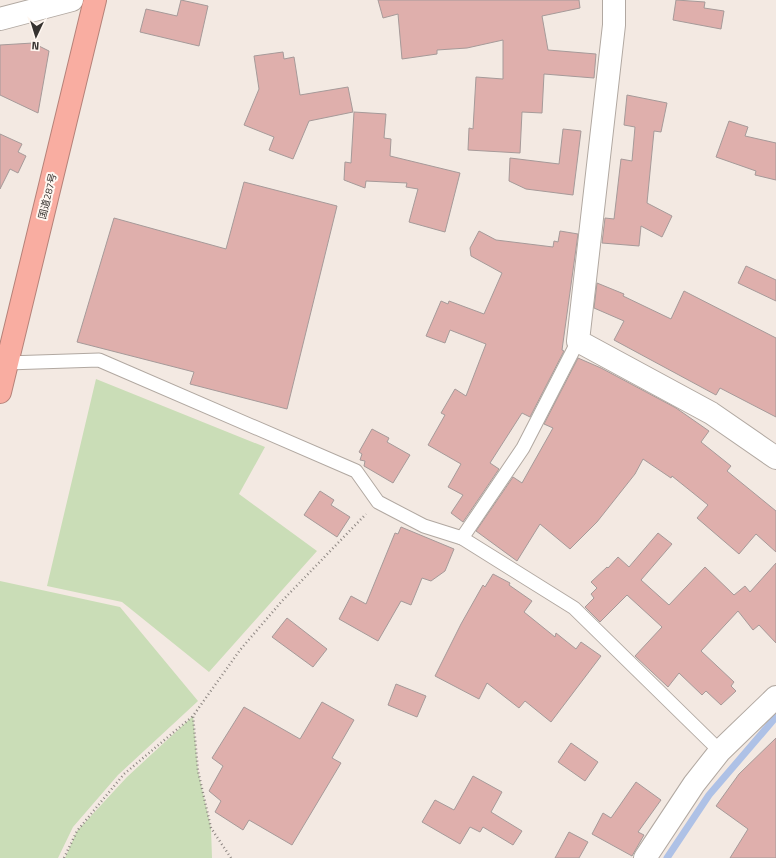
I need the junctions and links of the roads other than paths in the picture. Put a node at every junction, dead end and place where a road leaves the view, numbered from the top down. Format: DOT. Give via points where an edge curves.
graph roads {
  1 [pos="72,0"];
  2 [pos="95,0"];
  3 [pos="614,0"];
  4 [pos="0,19"];
  5 [pos="578,341"];
  6 [pos="7,363"];
  7 [pos="0,392"];
  8 [pos="776,458"];
  9 [pos="462,538"];
  10 [pos="776,697"];
  11 [pos="720,751"];
  12 [pos="645,858"];
  1 -- 4 [label="street"];
  2 -- 6 [label="highway, 国道287号"];
  3 -- 5 [label="street" via="614,25"];
  5 -- 8 [label="street" via="711,413"];
  5 -- 9 [label="lane" via="523,448"];
  6 -- 7 [label="highway, 国道287号"];
  6 -- 9 [label="lane" via="99,360 356,471 378,502 424,526"];
  9 -- 11 [label="lane" via="574,608"];
  10 -- 11 [label="street"];
  11 -- 12 [label="street" via="694,784"];
}
